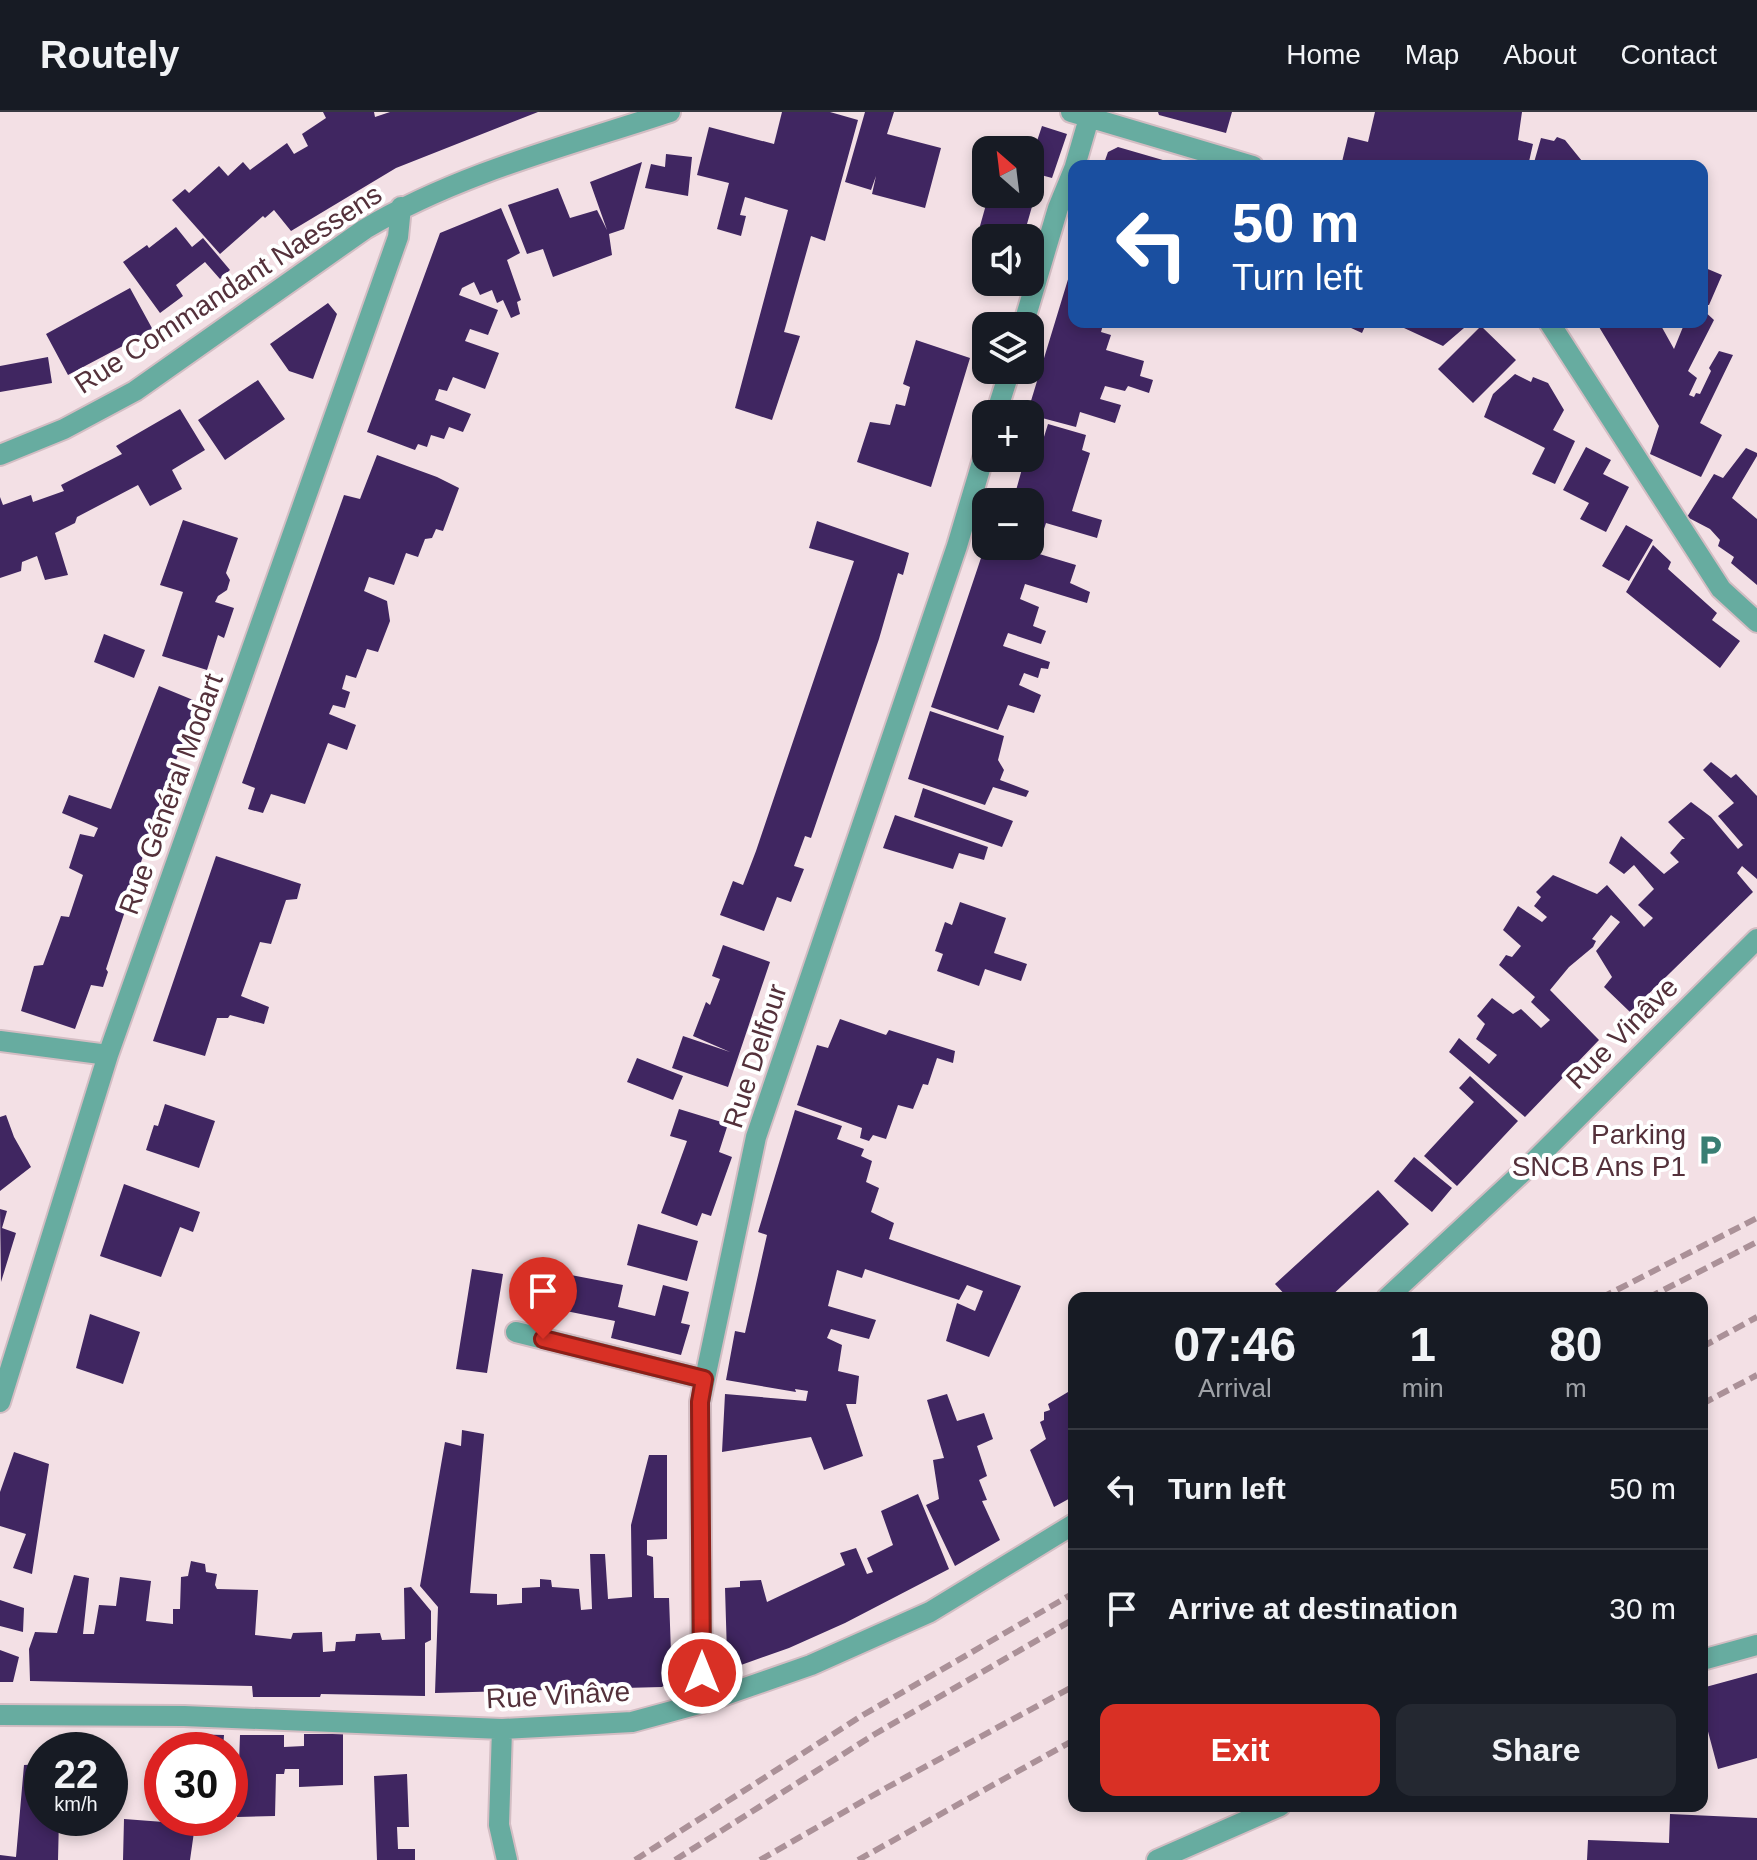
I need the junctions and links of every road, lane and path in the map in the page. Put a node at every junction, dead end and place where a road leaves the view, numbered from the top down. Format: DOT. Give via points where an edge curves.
graph roads {
  1 [pos="670,112"];
  2 [pos="1080,115"];
  3 [pos="1075,160"];
  4 [pos="1233,160"];
  5 [pos="1068,183"];
  6 [pos="401,207"];
  7 [pos="1027,312"];
  8 [pos="1553,328"];
  9 [pos="0,455"];
  10 [pos="979,472"];
  11 [pos="1757,622"];
  12 [pos="1757,939"];
  13 [pos="0,1041"];
  14 [pos="108,1055"];
  15 [pos="1393,1292"];
  16 [pos="516,1332"];
  17 [pos="704,1379"];
  18 [pos="0,1402"];
  19 [pos="1068,1528"];
  20 [pos="1757,1645"];
  21 [pos="1708,1658"];
  22 [pos="702,1703"];
  23 [pos="0,1715"];
  24 [pos="502,1729"];
  25 [pos="1266,1812"];
  26 [pos="507,1860"];
  27 [pos="1157,1860"];
  1 -- 6 [label="street, Rue Commandant Naessens" via="454,184"];
  2 -- 3 [label="street"];
  2 -- 4 [label="street"];
  5 -- 7 [label="street"];
  6 -- 9 [label="street, Rue Commandant Naessens" via="135,391"];
  6 -- 14 [label="street, Rue Général Modart" via="398,237"];
  8 -- 11 [label="street" via="1721,589"];
  10 -- 17 [label="street, Rue Delfour" via="756,1137"];
  12 -- 15 [label="street, Rue Vinâve" via="1527,1168"];
  13 -- 14 [label="street"];
  14 -- 18 [label="street, Rue Général Modart"];
  16 -- 17 [label="street"];
  17 -- 22 [label="street, Rue Delfour"];
  19 -- 22 [label="street, Rue Vinâve" via="930,1612 811,1665"];
  20 -- 21 [label="street"];
  22 -- 24 [label="street, Rue Vinâve" via="632,1722"];
  23 -- 24 [label="street, Rue Vinâve" via="184,1716"];
  24 -- 26 [label="street" via="499,1825"];
  25 -- 27 [label="street"];
}
